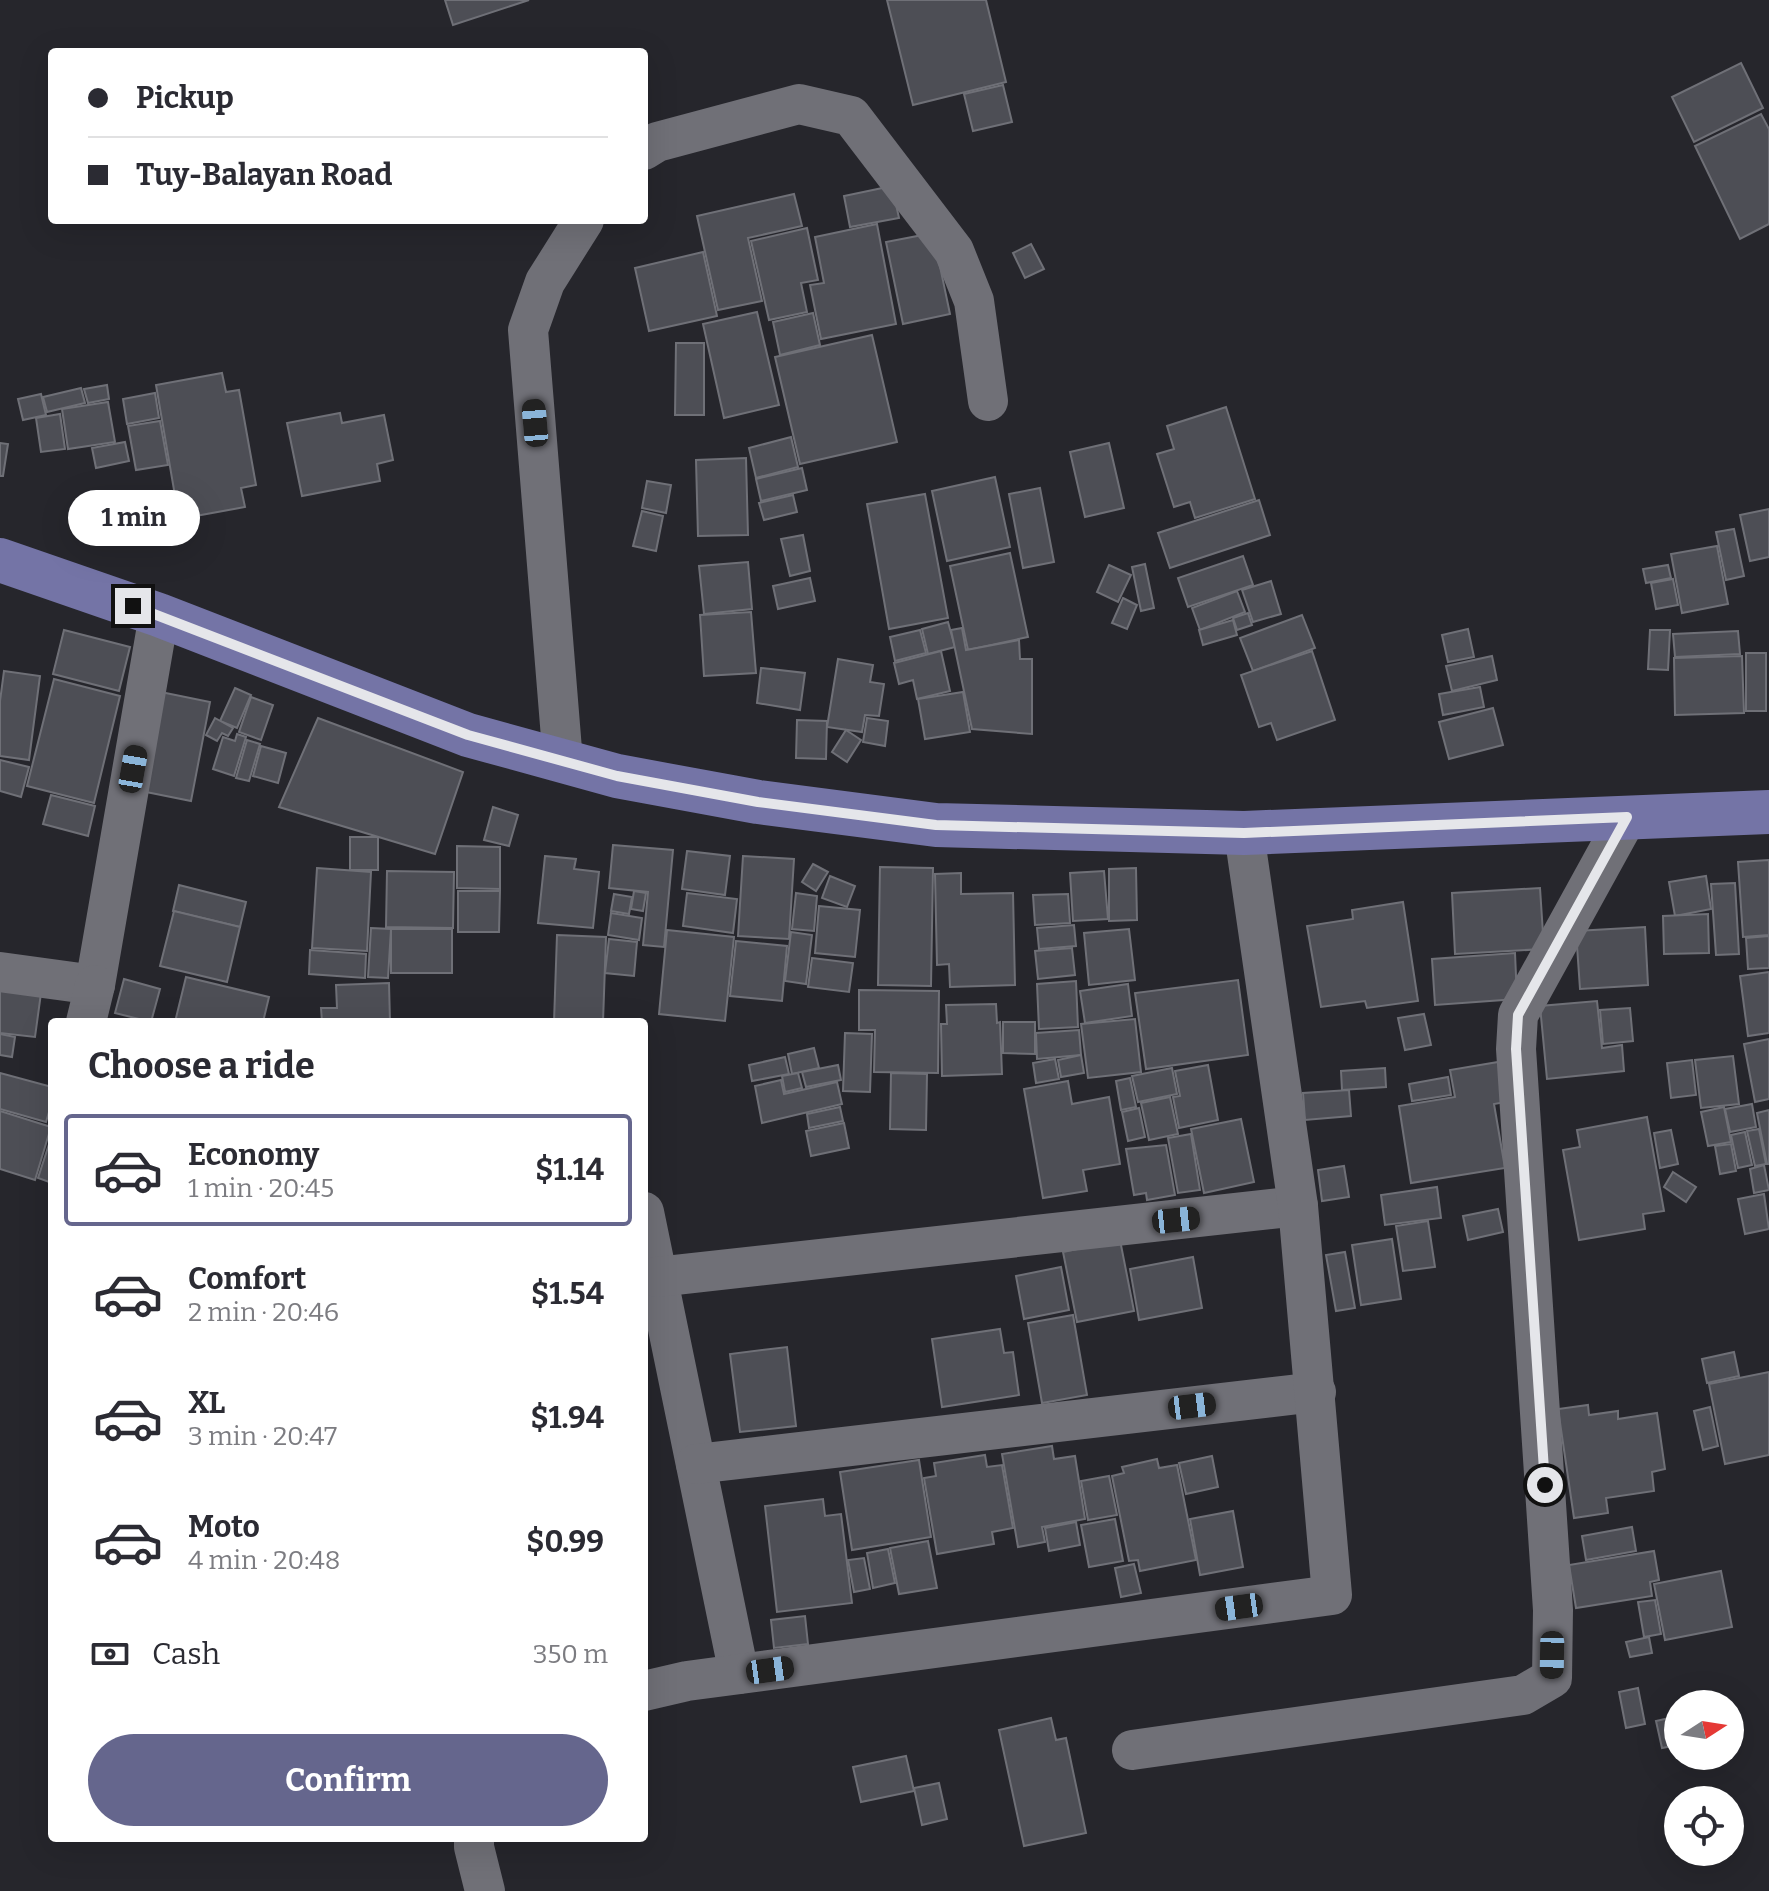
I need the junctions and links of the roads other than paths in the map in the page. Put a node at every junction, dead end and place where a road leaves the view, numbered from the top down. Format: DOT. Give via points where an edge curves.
graph roads {
  1 [pos="648,148"];
  2 [pos="581,224"];
  3 [pos="988,401"];
  4 [pos="0,560"];
  5 [pos="159,615"];
  6 [pos="563,762"];
  7 [pos="1769,812"];
  8 [pos="1627,817"];
  9 [pos="1244,833"];
  10 [pos="0,972"];
  11 [pos="91,1004"];
  12 [pos="1298,1206"];
  13 [pos="648,1232"];
  14 [pos="657,1277"];
  15 [pos="1316,1392"];
  16 [pos="696,1464"];
  17 [pos="739,1674"];
  18 [pos="648,1690"];
  19 [pos="1132,1750"];
  20 [pos="474,1842"];
  21 [pos="485,1891"];
  1 -- 3 [label="street" via="799,104 851,116 954,251 974,301"];
  2 -- 6 [label="street" via="545,282 528,330"];
  4 -- 5 [label="main road"];
  5 -- 6 [label="main road" via="468,735"];
  5 -- 11 [label="street"];
  6 -- 9 [label="main road" via="758,802 936,825"];
  7 -- 8 [label="main road"];
  8 -- 9 [label="main road"];
  8 -- 19 [label="street" via="1518,1015 1553,1610 1552,1678 1523,1695"];
  9 -- 12 [label="street"];
  10 -- 11 [label="street"];
  12 -- 14 [label="street"];
  12 -- 15 [label="street"];
  13 -- 14 [label="street"];
  14 -- 16 [label="street"];
  15 -- 16 [label="street"];
  15 -- 17 [label="street" via="1332,1595"];
  16 -- 17 [label="street"];
  17 -- 18 [label="street"];
  20 -- 21 [label="street"];
}
